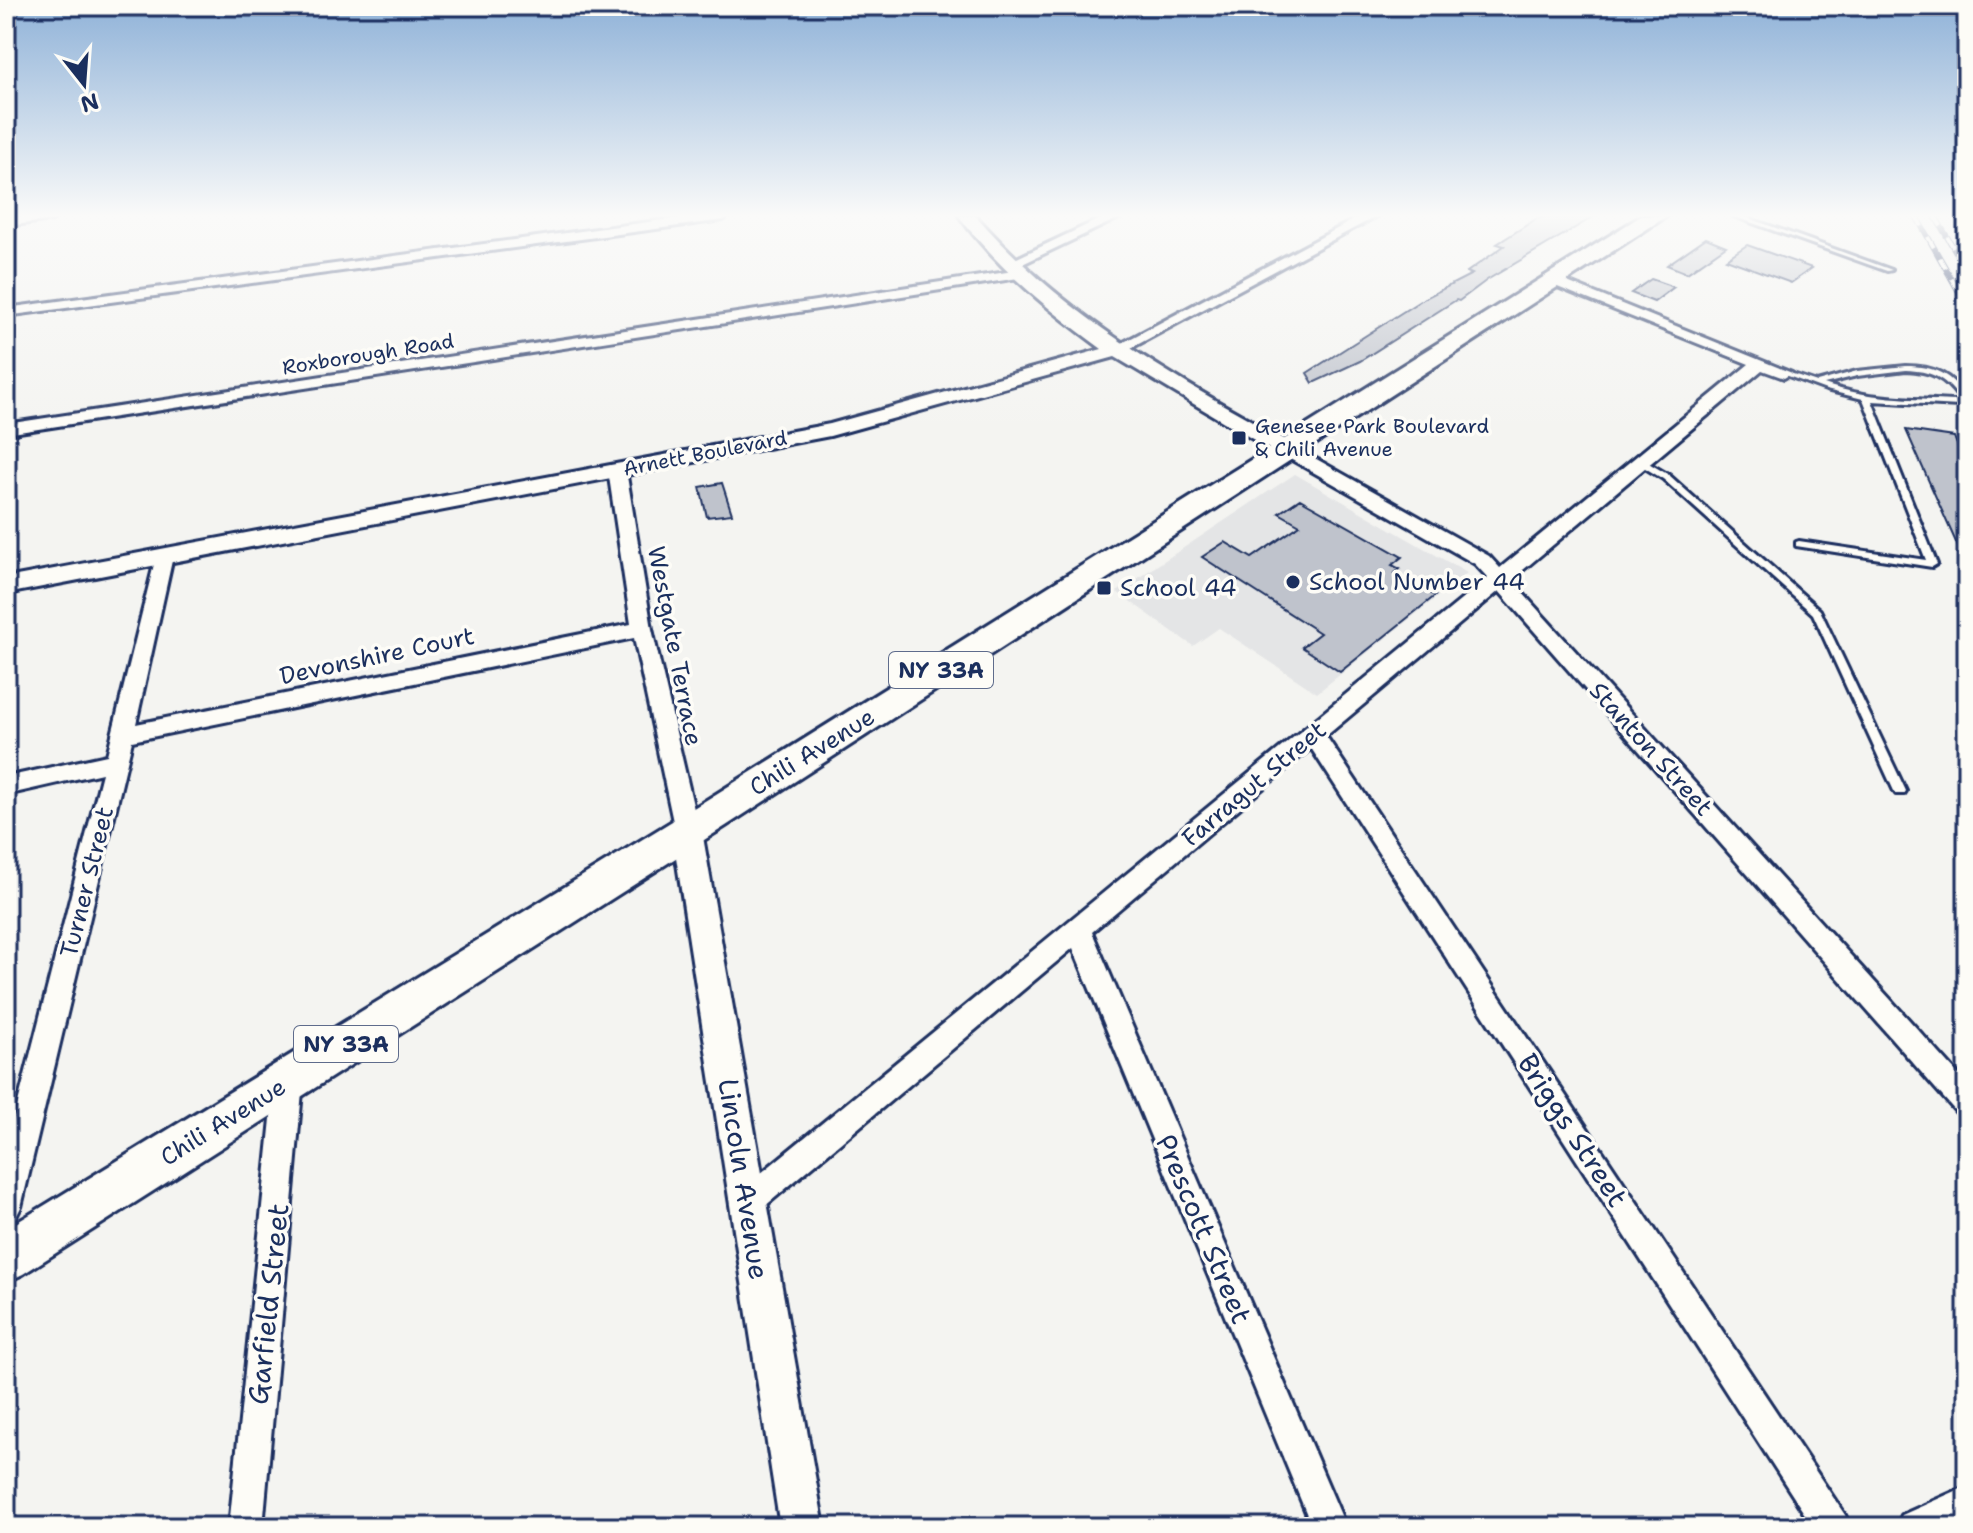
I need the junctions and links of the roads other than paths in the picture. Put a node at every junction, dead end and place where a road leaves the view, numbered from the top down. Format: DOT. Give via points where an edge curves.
graph roads {
  1 [pos="189,288"];
  2 [pos="904,288"];
  3 [pos="1035,288"];
  4 [pos="1235,288"];
  5 [pos="1545,288"];
  6 [pos="1571,288"];
  7 [pos="6,312"];
  8 [pos="1115,351"];
  9 [pos="1758,365"];
  10 [pos="1784,373"];
  11 [pos="1818,384"];
  12 [pos="1866,397"];
  13 [pos="6,429"];
  14 [pos="1289,451"];
  15 [pos="1640,461"];
  16 [pos="617,470"];
  17 [pos="1799,544"];
  18 [pos="164,556"];
  19 [pos="1499,579"];
  20 [pos="6,586"];
  21 [pos="642,629"];
  22 [pos="1313,734"];
  23 [pos="123,735"];
  24 [pos="116,762"];
  25 [pos="6,786"];
  26 [pos="1900,791"];
  27 [pos="687,831"];
  28 [pos="1079,931"];
  29 [pos="289,1080"];
  30 [pos="1967,1104"];
  31 [pos="748,1202"];
  32 [pos="6,1207"];
  33 [pos="6,1257"];
  34 [pos="1967,1503"];
  35 [pos="246,1527"];
  36 [pos="802,1527"];
  37 [pos="1329,1527"];
  38 [pos="1833,1527"];
  39 [pos="1914,1527"];
  1 -- 7 [label="street"];
  2 -- 13 [label="street, Roxborough Road"];
  3 -- 8 [label="street"];
  4 -- 8 [label="street, Arnett Boulevard"];
  5 -- 14 [label="main road, Chili Avenue / NY 33A"];
  6 -- 9 [label="street"];
  8 -- 14 [label="street"];
  8 -- 16 [label="street, Arnett Boulevard" via="881,418"];
  9 -- 10 [label="street"];
  9 -- 15 [label="street, Farragut Street"];
  10 -- 11 [label="lane"];
  11 -- 12 [label="lane"];
  11 -- 12 [label="lane" via="1849,374 1920,368 1954,384 1963,398 1959,404"];
  12 -- 17 [label="lane" via="1932,564"];
  14 -- 19 [label="street, Stanton Street" via="1469,550"];
  14 -- 27 [label="main road, Chili Avenue / NY 33A"];
  15 -- 19 [label="street, Farragut Street"];
  15 -- 26 [label="lane" via="1666,477 1812,605"];
  16 -- 18 [label="street, Arnett Boulevard"];
  16 -- 21 [label="street, Westgate Terrace"];
  18 -- 20 [label="street, Arnett Boulevard"];
  18 -- 23 [label="street, Turner Street"];
  19 -- 22 [label="street, Farragut Street"];
  19 -- 30 [label="street, Stanton Street"];
  21 -- 23 [label="street, Devonshire Court"];
  21 -- 27 [label="street, Westgate Terrace"];
  22 -- 28 [label="street, Farragut Street"];
  22 -- 38 [label="street, Briggs Street"];
  23 -- 24 [label="street, Turner Street"];
  24 -- 25 [label="street"];
  24 -- 32 [label="street, Turner Street"];
  27 -- 29 [label="main road, Chili Avenue / NY 33A"];
  27 -- 31 [label="street, Lincoln Avenue"];
  28 -- 31 [label="street, Farragut Street"];
  28 -- 37 [label="street, Prescott Street"];
  29 -- 33 [label="main road, Chili Avenue / NY 33A"];
  29 -- 35 [label="street, Garfield Street"];
  31 -- 36 [label="street, Lincoln Avenue"];
  34 -- 39 [label="street"];
}
